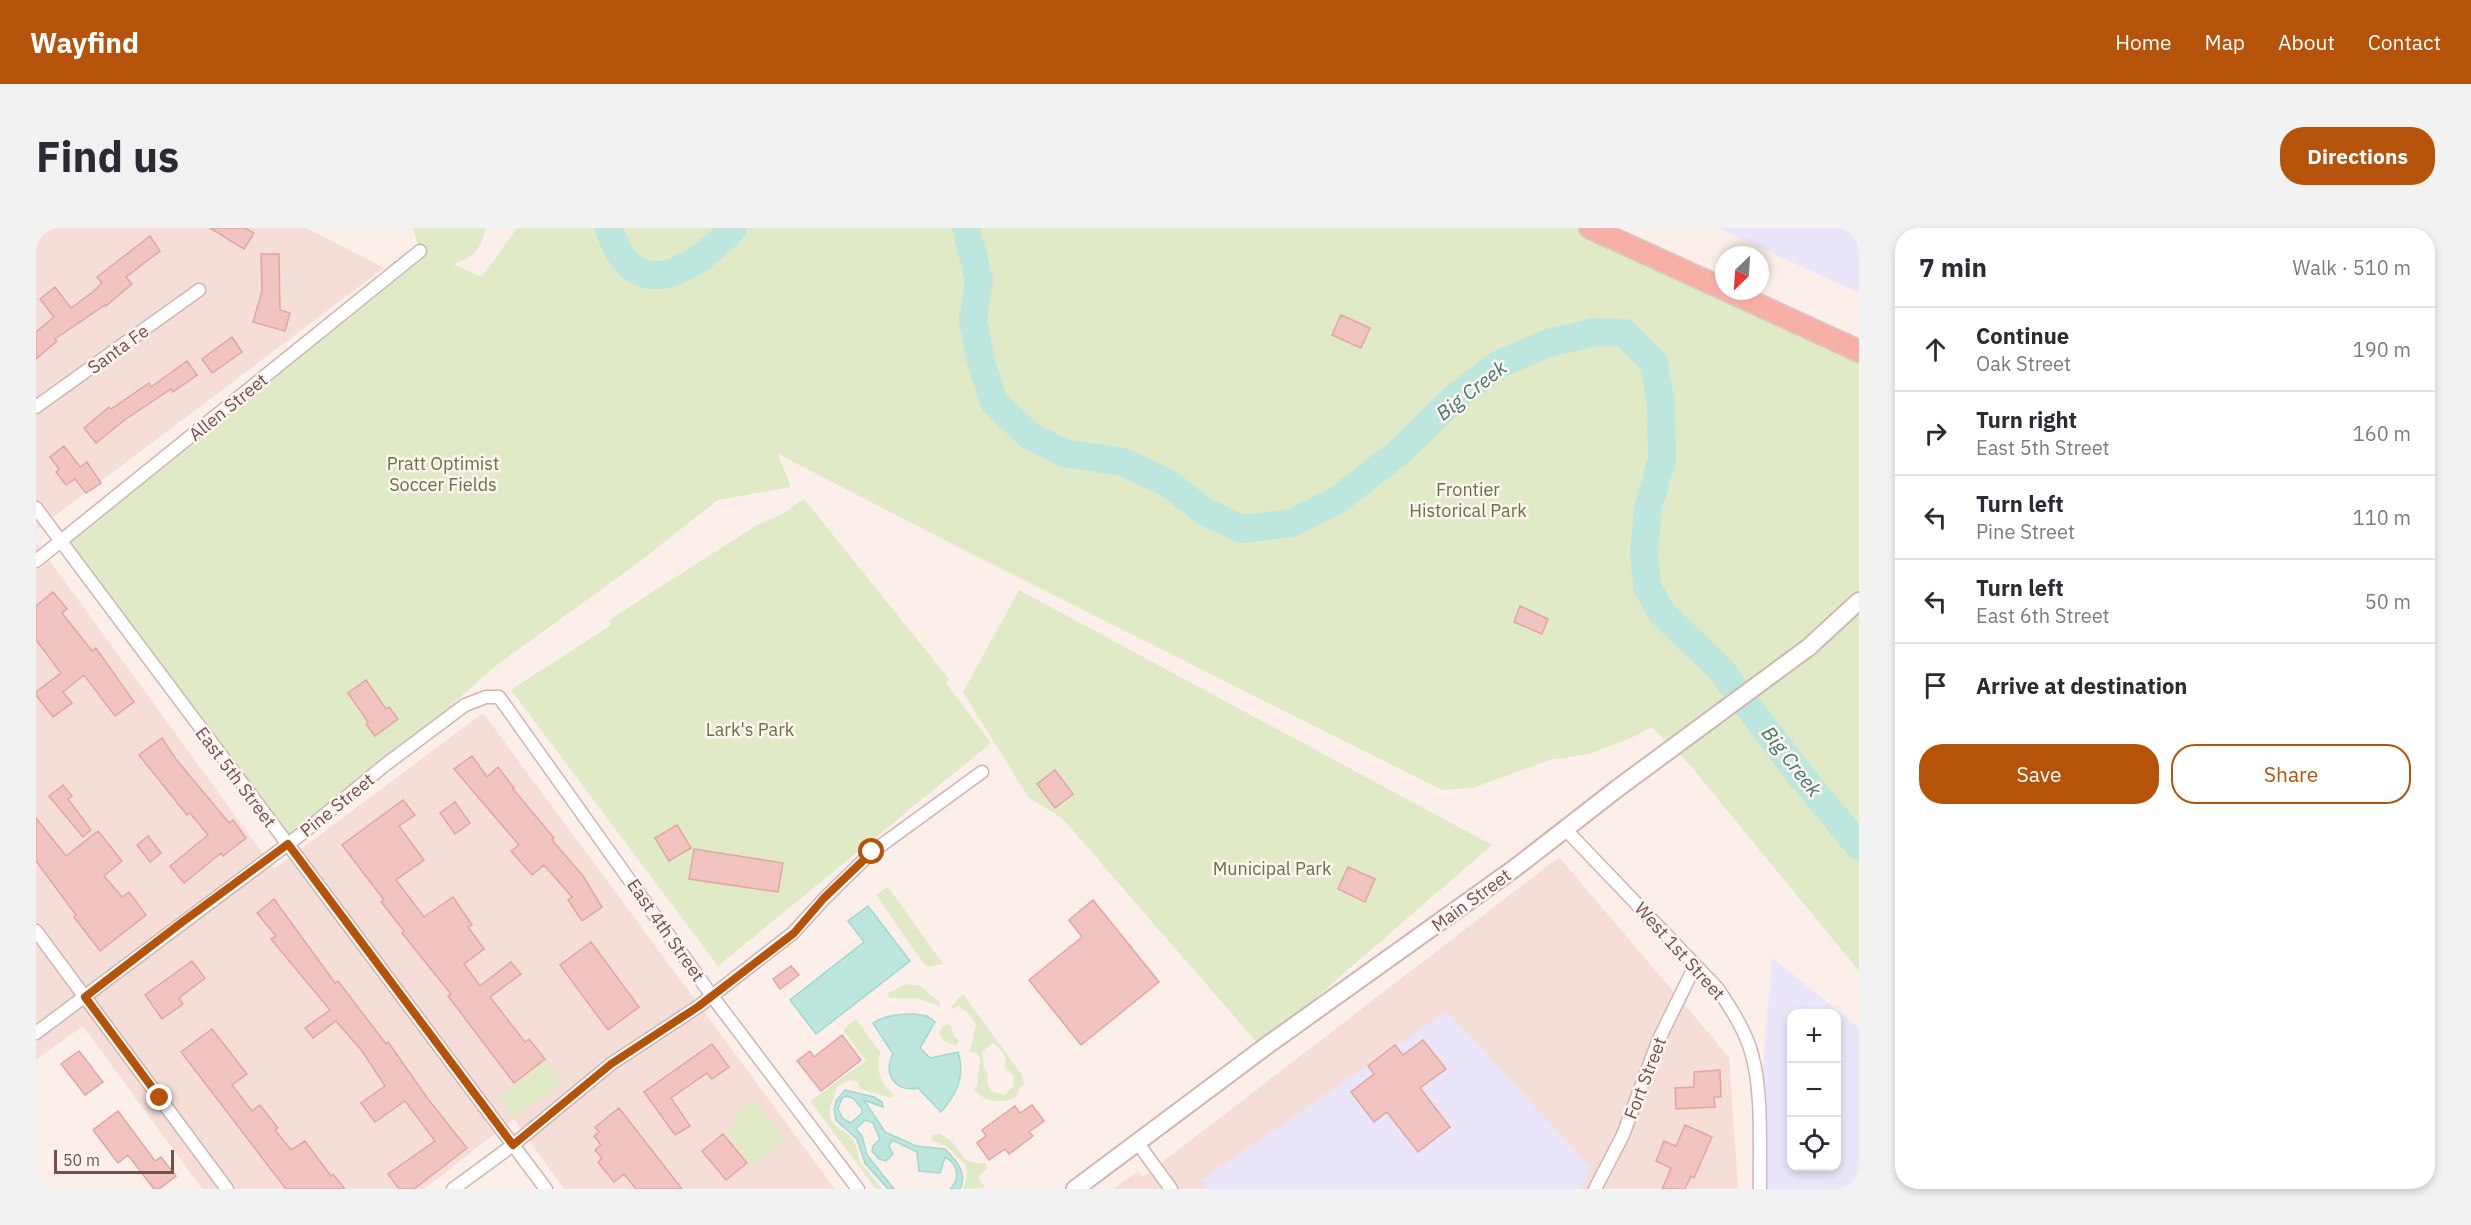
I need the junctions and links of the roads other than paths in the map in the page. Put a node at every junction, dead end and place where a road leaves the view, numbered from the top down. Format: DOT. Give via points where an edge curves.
graph roads {
  1 [pos="1590,228"];
  2 [pos="420,251"];
  3 [pos="1715,285"];
  4 [pos="199,290"];
  5 [pos="1748,300"];
  6 [pos="1859,351"];
  7 [pos="36,407"];
  8 [pos="36,508"];
  9 [pos="60,542"];
  10 [pos="36,561"];
  11 [pos="1859,601"];
  12 [pos="499,697"];
  13 [pos="982,772"];
  14 [pos="1566,830"];
  15 [pos="288,844"];
  16 [pos="36,931"];
  17 [pos="1695,966"];
  18 [pos="712,996"];
  19 [pos="85,997"];
  20 [pos="36,1033"];
  21 [pos="1137,1142"];
  22 [pos="513,1145"];
  23 [pos="227,1189"];
  24 [pos="453,1189"];
  25 [pos="546,1189"];
  26 [pos="858,1189"];
  27 [pos="1075,1189"];
  28 [pos="1171,1189"];
  29 [pos="1595,1189"];
  30 [pos="1760,1189"];
  1 -- 3 [label="highway"];
  2 -- 9 [label="street, Allen Street"];
  4 -- 7 [label="street, Santa Fe"];
  5 -- 6 [label="highway"];
  8 -- 9 [label="street, East 5th Street"];
  9 -- 10 [label="street, Allen Street"];
  9 -- 15 [label="street, East 5th Street"];
  11 -- 14 [label="street, Main Street" via="1809,647"];
  12 -- 15 [label="street, Pine Street" via="465,705"];
  12 -- 18 [label="street, East 4th Street"];
  13 -- 18 [label="street" via="872,852 794,933"];
  14 -- 17 [label="street, West 1st Street"];
  14 -- 21 [label="street, Main Street"];
  15 -- 19 [label="street, Pine Street"];
  15 -- 22 [label="street, East 5th Street"];
  16 -- 19 [label="street"];
  17 -- 29 [label="street, Fort Street" via="1659,1039 1623,1135"];
  17 -- 30 [label="street, West 1st Street" via="1718,989 1736,1016 1752,1054"];
  18 -- 22 [label="street" via="611,1064"];
  18 -- 26 [label="street, East 4th Street"];
  19 -- 20 [label="street, Pine Street"];
  19 -- 23 [label="street"];
  21 -- 27 [label="street, Main Street"];
  21 -- 28 [label="street"];
  22 -- 24 [label="street"];
  22 -- 25 [label="street, East 5th Street"];
}
